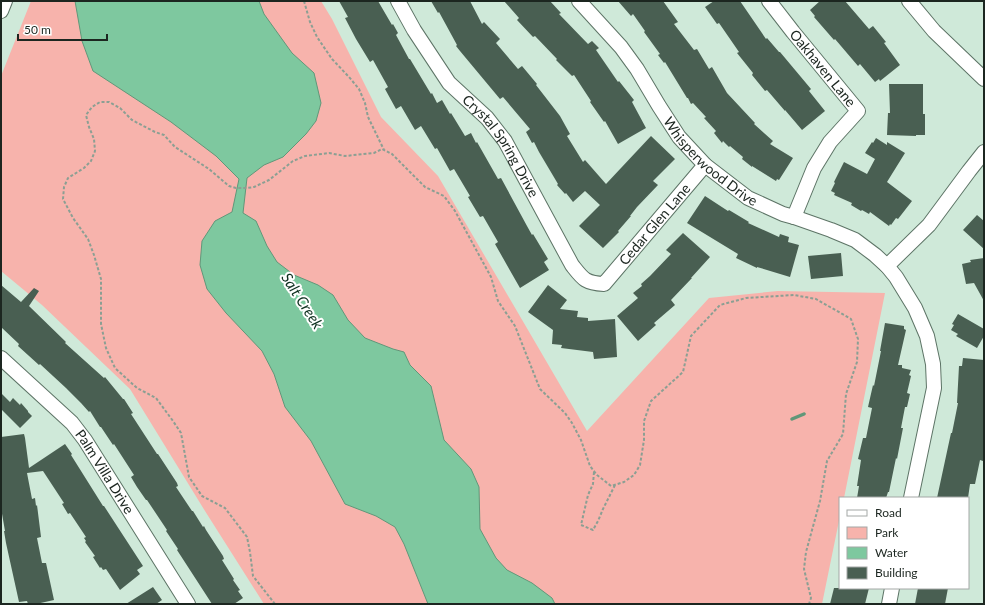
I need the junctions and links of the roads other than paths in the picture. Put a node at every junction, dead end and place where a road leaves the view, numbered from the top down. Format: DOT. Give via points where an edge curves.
graph roads {
  1 [pos="5,1"];
  2 [pos="398,1"];
  3 [pos="579,1"];
  4 [pos="769,1"];
  5 [pos="909,1"];
  6 [pos="1,11"];
  7 [pos="984,79"];
  8 [pos="984,152"];
  9 [pos="705,165"];
  10 [pos="794,217"];
  11 [pos="887,266"];
  12 [pos="604,284"];
  13 [pos="4,365"];
  14 [pos="911,497"];
  15 [pos="892,589"];
  16 [pos="188,604"];
  17 [pos="889,604"];
  1 -- 6 [label="street"];
  2 -- 12 [label="street, Crystal Spring Drive" via="449,83 487,118 505,141 575,269 582,278"];
  3 -- 9 [label="street, Whisperwood Drive" via="621,47 679,137"];
  4 -- 10 [label="street, Oakhaven Lane" via="858,111 830,142 814,168"];
  5 -- 7 [label="street" via="934,31"];
  8 -- 11 [label="street" via="929,225"];
  9 -- 10 [label="street, Whisperwood Drive" via="748,198"];
  9 -- 12 [label="street, Cedar Glen Lane"];
  10 -- 11 [label="street, Whisperwood Drive" via="855,240"];
  11 -- 14 [label="street, Whisperwood Drive" via="915,308 927,336 933,364 934,388"];
  13 -- 16 [label="street, Palm Villa Drive" via="72,423"];
  15 -- 17 [label="street"];
}
